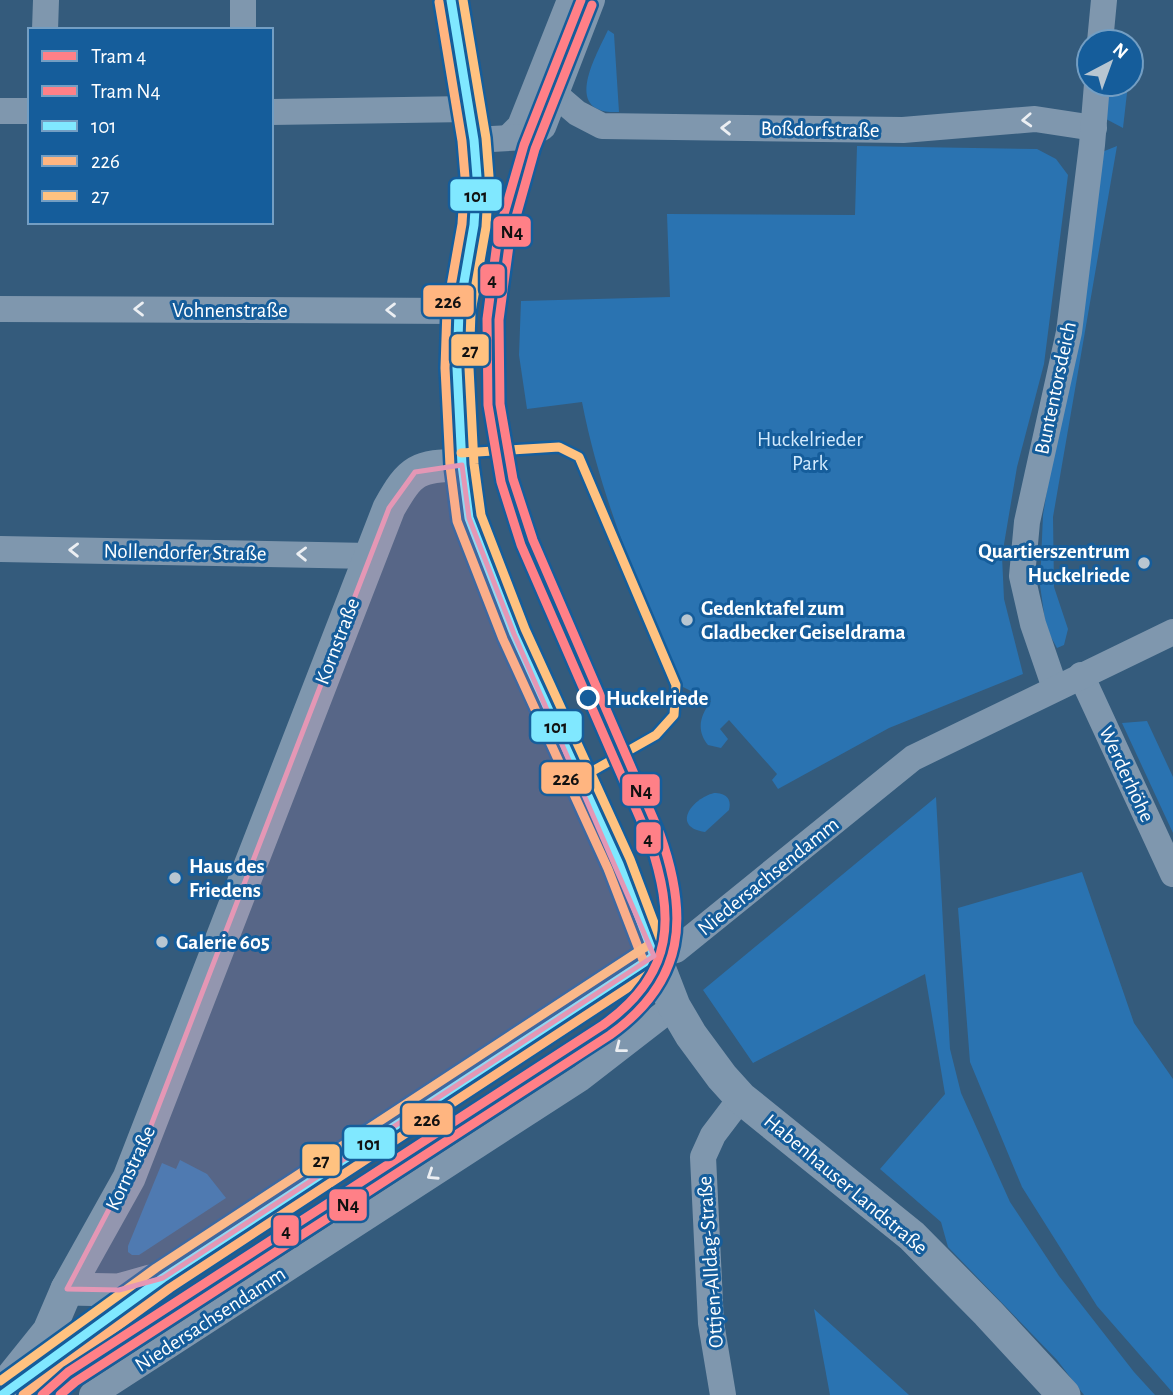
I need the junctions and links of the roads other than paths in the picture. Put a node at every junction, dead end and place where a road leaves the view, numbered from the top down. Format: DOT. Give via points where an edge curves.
graph roads {
  1 [pos="46,0"];
  2 [pos="243,0"];
  3 [pos="451,0"];
  4 [pos="569,0"];
  5 [pos="592,0"];
  6 [pos="1104,0"];
  7 [pos="45,28"];
  8 [pos="243,28"];
  9 [pos="1101,28"];
  10 [pos="556,95"];
  11 [pos="1096,98"];
  12 [pos="0,111"];
  13 [pos="28,111"];
  14 [pos="273,112"];
  15 [pos="471,124"];
  16 [pos="1094,128"];
  17 [pos="509,137"];
  18 [pos="0,309"];
  19 [pos="459,311"];
  20 [pos="462,465"];
  21 [pos="0,549"];
  22 [pos="370,556"];
  23 [pos="1173,632"];
  24 [pos="1081,675"];
  25 [pos="1055,688"];
  26 [pos="1173,874"];
  27 [pos="654,956"];
  28 [pos="674,1006"];
  29 [pos="741,1097"];
  30 [pos="163,1278"];
  31 [pos="67,1289"];
  32 [pos="0,1356"];
  33 [pos="1,1393"];
  34 [pos="92,1395"];
  35 [pos="723,1395"];
  36 [pos="1063,1395"];
  1 -- 7 [label="street"];
  2 -- 8 [label="street"];
  3 -- 15 [label="street"];
  4 -- 17 [label="street" via="520,126"];
  5 -- 10 [label="street"];
  6 -- 9 [label="street"];
  16 -- 10 [label="street, Boßdorfstraße, one-way" via="1035,119 903,130 602,126"];
  10 -- 17 [label="street" via="543,127 527,136"];
  11 -- 16 [label="street, Buntentorsdeich"];
  12 -- 13 [label="street"];
  14 -- 15 [label="street"];
  15 -- 17 [label="street"];
  15 -- 19 [label="street" via="477,177 474,225"];
  16 -- 25 [label="street, Buntentorsdeich" via="1069,332 1027,522 1022,576"];
  19 -- 18 [label="street, Vohnenstraße, one-way"];
  19 -- 20 [label="street"];
  20 -- 22 [label="street, Kornstraße" via="433,466 415,472 401,485"];
  20 -- 27 [label="street" via="469,518 505,610 614,851"];
  22 -- 21 [label="street, Nollendorfer Straße, one-way"];
  22 -- 31 [label="street, Kornstraße" via="145,1140"];
  23 -- 24 [label="street, Niedersachsendamm"];
  24 -- 25 [label="street, Niedersachsendamm"];
  24 -- 26 [label="street, Werderhöhe"];
  25 -- 27 [label="street, Niedersachsendamm" via="913,758 676,950"];
  27 -- 28 [label="street, Habenhauser Landstraße"];
  27 -- 30 [label="street, Niedersachsendamm"];
  28 -- 29 [label="street, Habenhauser Landstraße" via="691,1035"];
  28 -- 34 [label="street, Niedersachsendamm, one-way" via="581,1078"];
  29 -- 35 [label="street, Ottjen-Alldag-Straße" via="703,1157 711,1323"];
  29 -- 36 [label="street, Habenhauser Landstraße" via="912,1236"];
  30 -- 31 [label="street, Niedersachsendamm" via="119,1290"];
  30 -- 33 [label="street, Niedersachsendamm"];
  31 -- 32 [label="street, Kornstraße"];
  31 -- 33 [label="street, Kornstraße" via="49,1331"];
}
